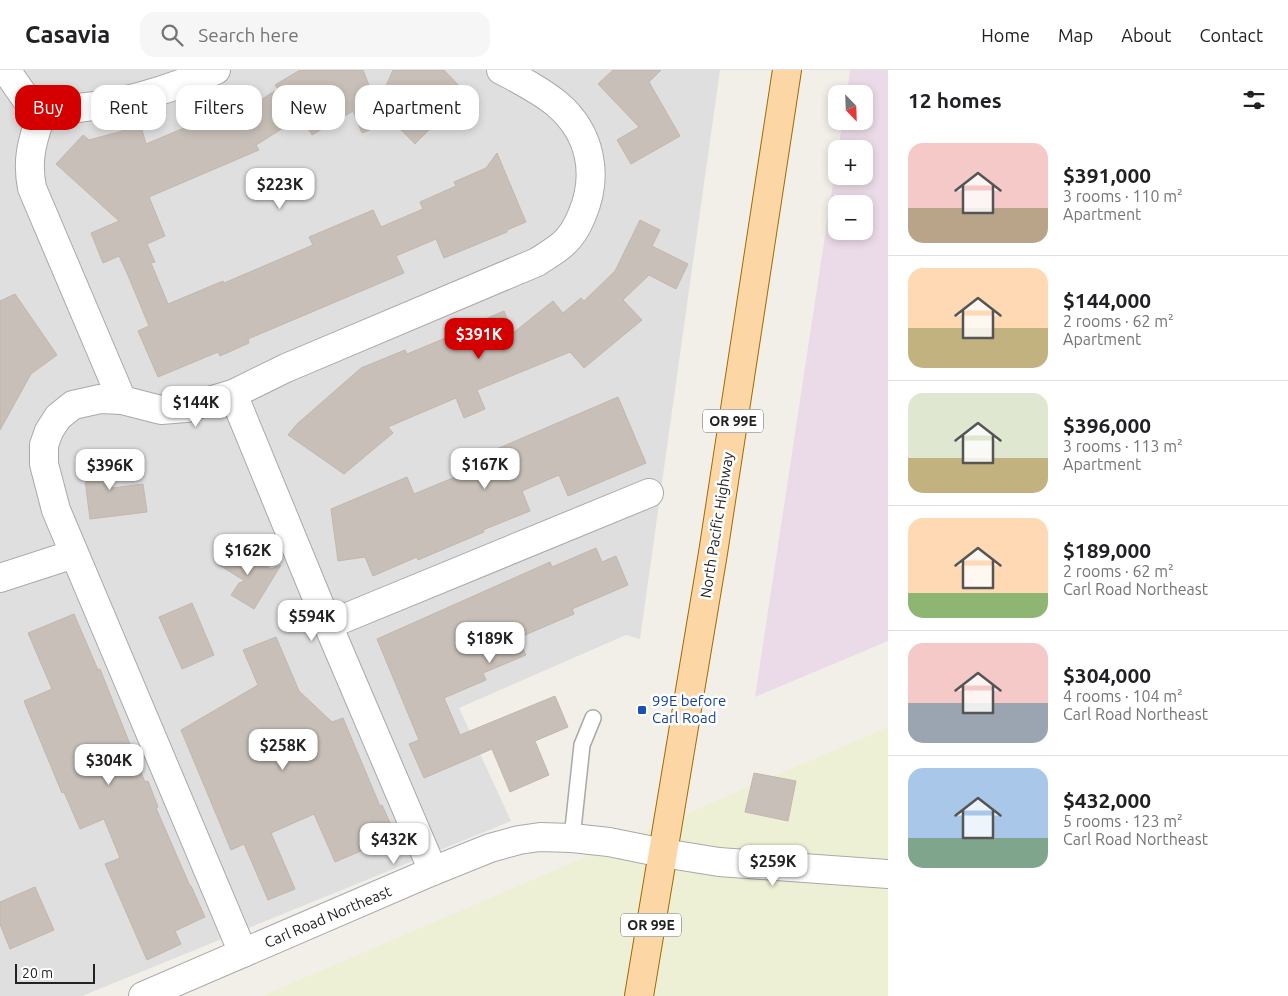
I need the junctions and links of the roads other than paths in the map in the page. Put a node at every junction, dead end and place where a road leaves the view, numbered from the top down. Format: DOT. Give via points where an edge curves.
graph roads {
  1 [pos="6,70"];
  2 [pos="216,70"];
  3 [pos="501,70"];
  4 [pos="787,70"];
  5 [pos="16,85"];
  6 [pos="81,108"];
  7 [pos="36,130"];
  8 [pos="233,394"];
  9 [pos="122,400"];
  10 [pos="648,494"];
  11 [pos="74,554"];
  12 [pos="0,578"];
  13 [pos="328,625"];
  14 [pos="593,718"];
  15 [pos="572,838"];
  16 [pos="663,854"];
  17 [pos="433,872"];
  18 [pos="888,874"];
  19 [pos="243,953"];
  20 [pos="143,996"];
  21 [pos="639,996"];
  1 -- 5 [label="street"];
  2 -- 6 [label="street" via="152,94"];
  3 -- 8 [label="street" via="557,104 576,126 585,144 591,163 591,184 578,224 563,244 538,262 295,364"];
  4 -- 16 [label="main road, North Pacific Highway / OR 99E"];
  7 -- 9 [label="street" via="30,154 32,188"];
  8 -- 9 [label="street" via="186,408 161,410"];
  8 -- 13 [label="street"];
  9 -- 11 [label="street" via="100,399 73,405 58,417 44,445 44,464 56,510"];
  10 -- 13 [label="street"];
  11 -- 12 [label="street"];
  11 -- 19 [label="street"];
  13 -- 17 [label="street"];
  14 -- 15 [label="lane" via="582,745"];
  15 -- 16 [label="street, Carl Road Northeast"];
  15 -- 17 [label="street, Carl Road Northeast" via="519,840 490,848"];
  16 -- 18 [label="street, Carl Road Northeast" via="719,862"];
  16 -- 21 [label="main road, OR 99E"];
  17 -- 19 [label="street, Carl Road Northeast"];
  19 -- 20 [label="street, Carl Road Northeast"];
}
